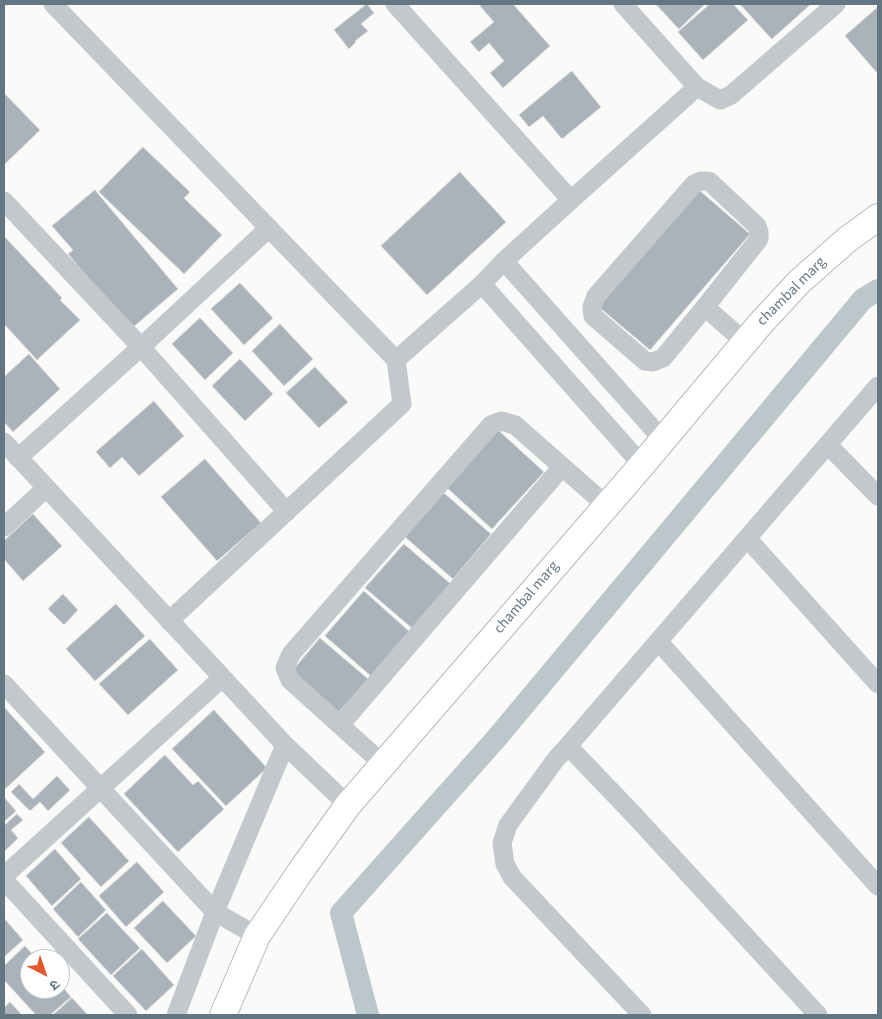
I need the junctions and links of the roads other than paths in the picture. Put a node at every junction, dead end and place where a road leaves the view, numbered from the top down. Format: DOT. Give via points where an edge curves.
graph roads {
  1 [pos="53,4"];
  2 [pos="395,4"];
  3 [pos="623,4"];
  4 [pos="836,4"];
  5 [pos="697,88"];
  6 [pos="571,200"];
  7 [pos="4,201"];
  8 [pos="878,217"];
  9 [pos="269,228"];
  10 [pos="504,261"];
  11 [pos="482,284"];
  12 [pos="705,307"];
  13 [pos="745,342"];
  14 [pos="141,347"];
  15 [pos="396,360"];
  16 [pos="878,386"];
  17 [pos="664,440"];
  18 [pos="4,442"];
  19 [pos="828,444"];
  20 [pos="18,458"];
  21 [pos="642,465"];
  22 [pos="562,467"];
  23 [pos="46,488"];
  24 [pos="878,496"];
  25 [pos="607,506"];
  26 [pos="287,512"];
  27 [pos="4,527"];
  28 [pos="747,538"];
  29 [pos="170,621"];
  30 [pos="658,641"];
  31 [pos="222,678"];
  32 [pos="4,684"];
  33 [pos="878,684"];
  34 [pos="340,725"];
  35 [pos="285,745"];
  36 [pos="568,746"];
  37 [pos="384,764"];
  38 [pos="100,788"];
  39 [pos="348,805"];
  40 [pos="4,876"];
  41 [pos="4,880"];
  42 [pos="878,886"];
  43 [pos="215,912"];
  44 [pos="258,936"];
  45 [pos="128,1015"];
  46 [pos="176,1015"];
  47 [pos="223,1015"];
  48 [pos="642,1015"];
  49 [pos="818,1015"];
  1 -- 9 [label="street"];
  2 -- 6 [label="street"];
  3 -- 5 [label="street"];
  4 -- 5 [label="street" via="732,95 720,100"];
  5 -- 6 [label="street"];
  6 -- 10 [label="street"];
  7 -- 14 [label="street"];
  8 -- 13 [label="street, chambal marg" via="800,280"];
  9 -- 14 [label="street"];
  9 -- 15 [label="street"];
  10 -- 11 [label="street"];
  10 -- 17 [label="street"];
  11 -- 15 [label="street"];
  11 -- 21 [label="street"];
  12 -- 12 [label="street" via="759,239 759,232 757,226 709,181 701,180 694,184 596,296 592,307 593,316 645,361 653,362 663,358"];
  12 -- 13 [label="street"];
  13 -- 17 [label="street, chambal marg"];
  14 -- 20 [label="street"];
  14 -- 26 [label="street"];
  15 -- 26 [label="street" via="402,404"];
  16 -- 19 [label="street"];
  17 -- 21 [label="street, chambal marg"];
  18 -- 20 [label="street"];
  19 -- 24 [label="street"];
  19 -- 28 [label="street"];
  20 -- 23 [label="street"];
  21 -- 25 [label="street, chambal marg"];
  22 -- 25 [label="street"];
  22 -- 34 [label="street"];
  22 -- 34 [label="street" via="515,424 501,421 491,425 291,654 285,668 290,680"];
  23 -- 27 [label="street"];
  23 -- 29 [label="street"];
  25 -- 37 [label="street, chambal marg"];
  26 -- 29 [label="street"];
  28 -- 30 [label="street"];
  28 -- 33 [label="street"];
  29 -- 31 [label="street"];
  30 -- 36 [label="street"];
  30 -- 42 [label="street"];
  31 -- 35 [label="street"];
  31 -- 38 [label="street"];
  32 -- 38 [label="street"];
  34 -- 37 [label="street"];
  35 -- 39 [label="street"];
  35 -- 43 [label="street"];
  36 -- 48 [label="street" via="508,825 502,843 505,864 512,877"];
  36 -- 49 [label="street"];
  37 -- 39 [label="street, chambal marg"];
  38 -- 40 [label="street"];
  38 -- 43 [label="street"];
  39 -- 44 [label="street, chambal marg"];
  41 -- 45 [label="street"];
  43 -- 44 [label="street"];
  43 -- 46 [label="street"];
  44 -- 47 [label="street, chambal marg"];
}
